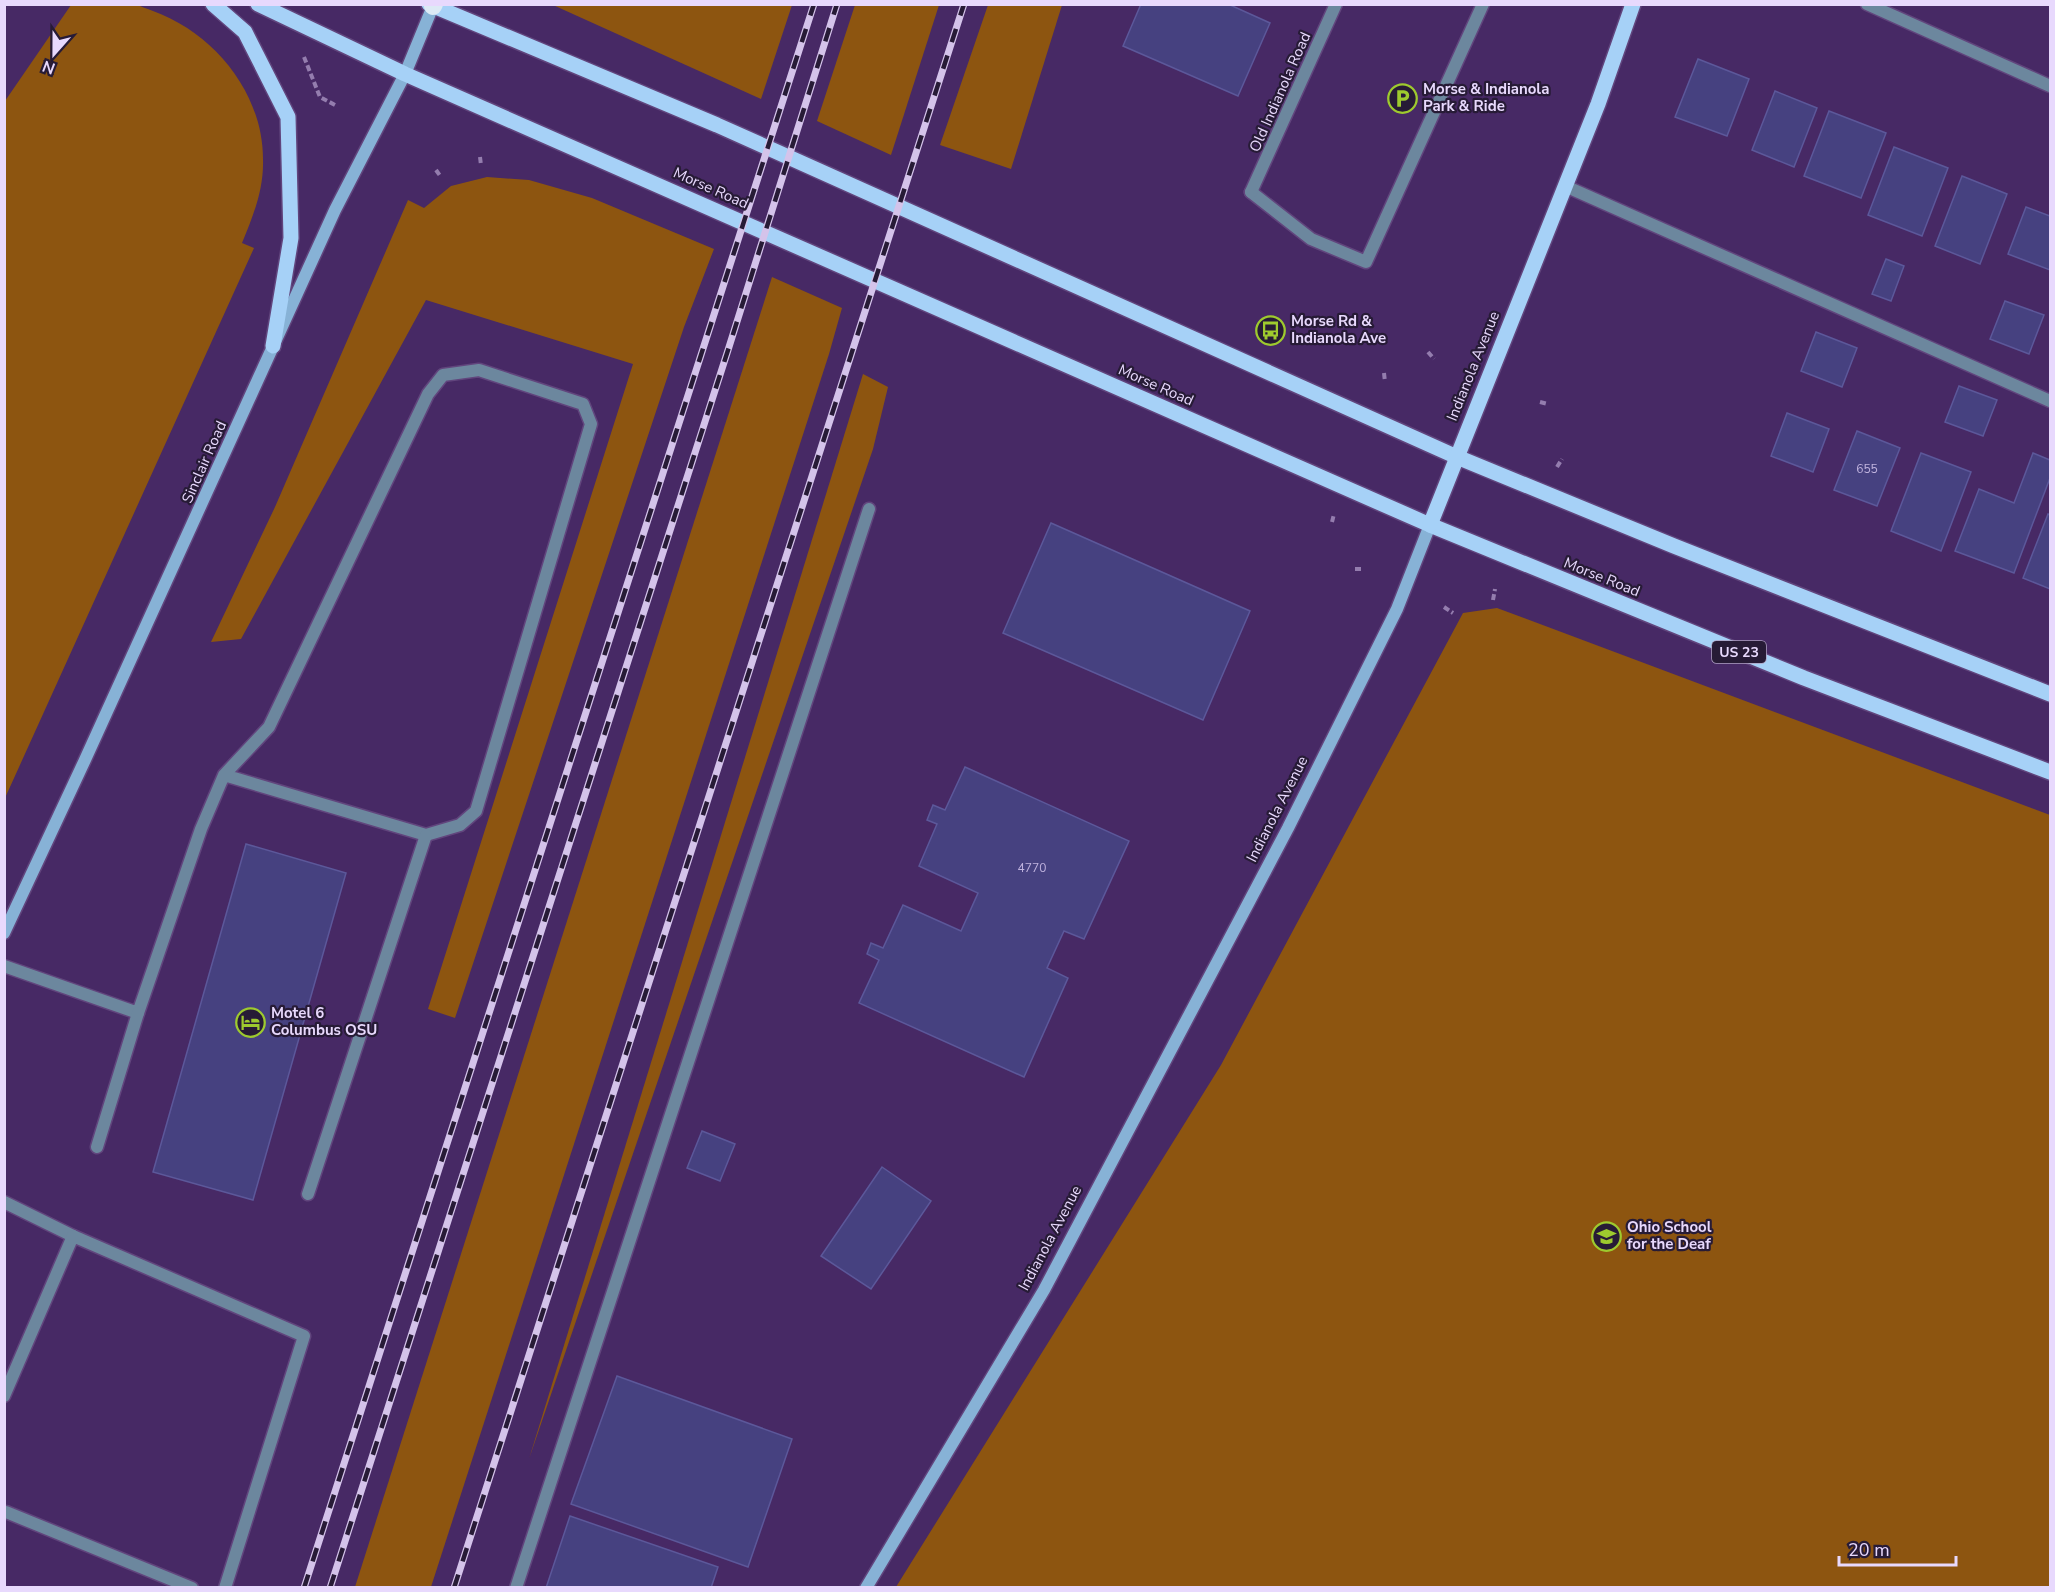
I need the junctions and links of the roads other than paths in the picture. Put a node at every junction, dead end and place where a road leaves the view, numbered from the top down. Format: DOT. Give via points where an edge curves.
graph roads {
  1 [pos="213,4"];
  2 [pos="258,4"];
  3 [pos="1336,4"];
  4 [pos="1483,4"];
  5 [pos="1633,4"];
  6 [pos="1867,4"];
  7 [pos="432,5"];
  8 [pos="405,74"];
  9 [pos="2050,86"];
  10 [pos="1565,186"];
  11 [pos="273,346"];
  12 [pos="2050,401"];
  13 [pos="1457,457"];
  14 [pos="869,509"];
  15 [pos="1430,525"];
  16 [pos="2050,694"];
  17 [pos="2050,772"];
  18 [pos="224,775"];
  19 [pos="426,835"];
  20 [pos="4,933"];
  21 [pos="4,966"];
  22 [pos="138,1013"];
  23 [pos="98,1147"];
  24 [pos="308,1194"];
  25 [pos="4,1202"];
  26 [pos="73,1236"];
  27 [pos="4,1396"];
  28 [pos="5,1513"];
  29 [pos="192,1587"];
  30 [pos="225,1587"];
  31 [pos="516,1587"];
  32 [pos="866,1587"];
  1 -- 11 [label="main road" via="245,32 288,117 291,238"];
  2 -- 8 [label="main road, Morse Road"];
  3 -- 4 [label="street, Old Indianola Road" via="1251,192 1311,238 1366,262"];
  5 -- 10 [label="main road, Indianola Avenue"];
  6 -- 9 [label="street"];
  7 -- 8 [label="main road, Sinclair Road"];
  7 -- 13 [label="main road" via="717,125"];
  8 -- 11 [label="main road, Sinclair Road" via="335,210"];
  8 -- 15 [label="main road, Morse Road"];
  10 -- 12 [label="street"];
  10 -- 13 [label="main road, Indianola Avenue"];
  11 -- 20 [label="main road, Sinclair Road"];
  13 -- 15 [label="main road, Indianola Avenue"];
  13 -- 16 [label="main road"];
  14 -- 31 [label="street"];
  15 -- 17 [label="main road, Morse Road / US 23" via="1804,678"];
  15 -- 32 [label="main road, Indianola Avenue" via="1397,609 1288,828 1044,1290"];
  18 -- 19 [label="street"];
  18 -- 19 [label="street" via="269,727 428,394 443,375 479,370 583,404 591,424 476,811 460,825"];
  18 -- 22 [label="street" via="201,829"];
  19 -- 24 [label="street"];
  21 -- 22 [label="street"];
  22 -- 23 [label="street"];
  25 -- 26 [label="street"];
  26 -- 27 [label="street"];
  26 -- 30 [label="street" via="304,1336"];
  28 -- 29 [label="street"];
}
